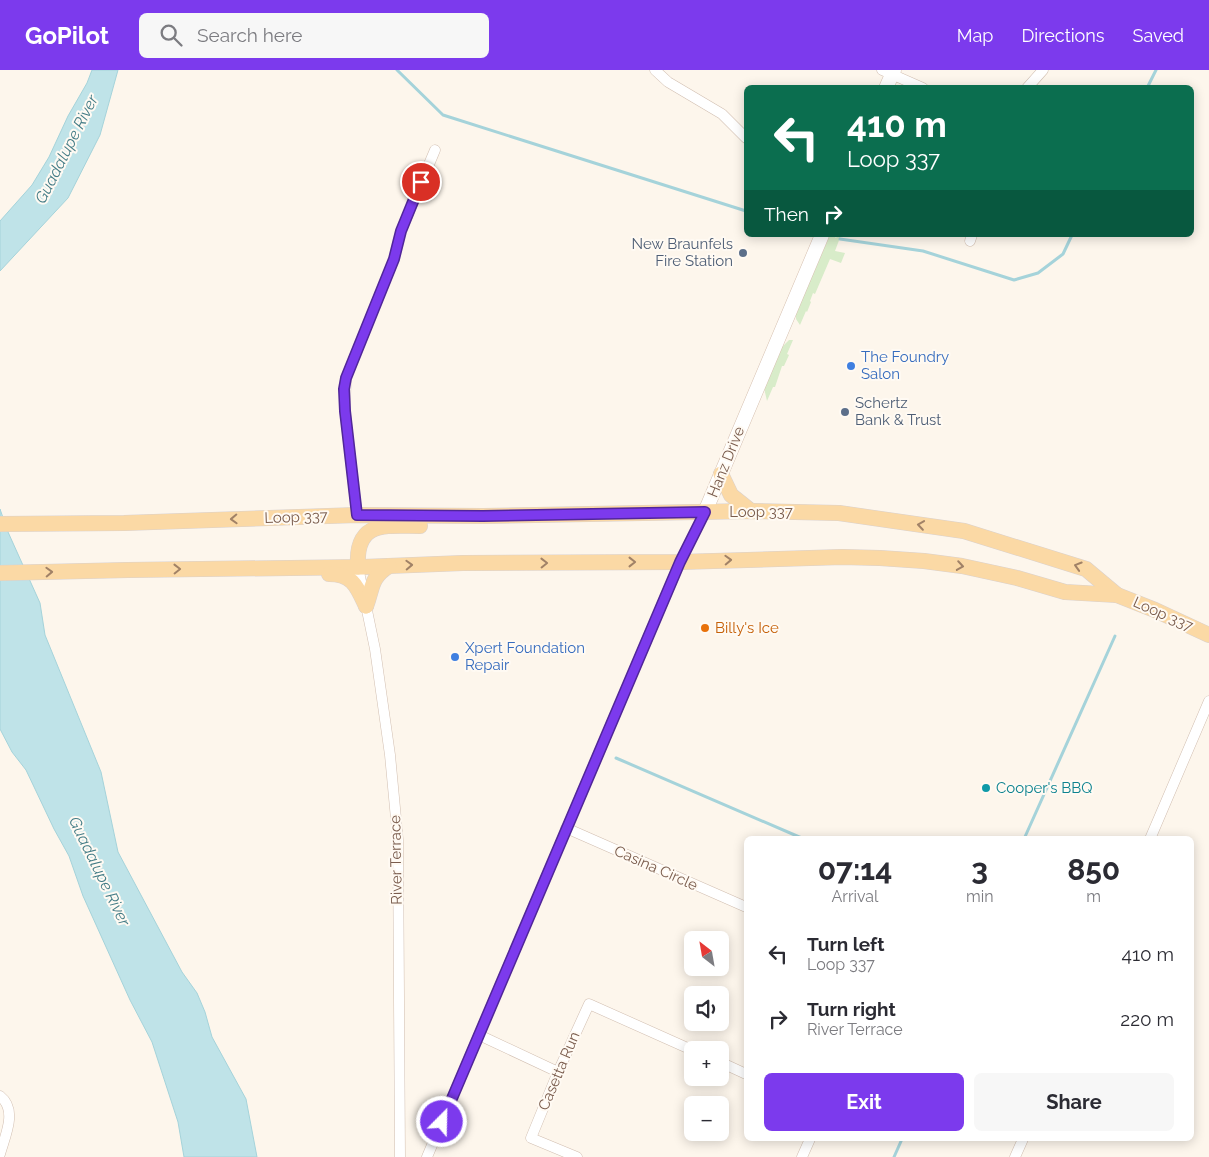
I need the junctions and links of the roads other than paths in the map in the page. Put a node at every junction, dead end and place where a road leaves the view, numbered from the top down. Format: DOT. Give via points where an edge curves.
graph roads {
  1 [pos="655,70"];
  2 [pos="1043,70"];
  3 [pos="889,71"];
  4 [pos="887,85"];
  5 [pos="917,85"];
  6 [pos="1030,85"];
  7 [pos="744,136"];
  8 [pos="435,150"];
  9 [pos="821,237"];
  10 [pos="721,474"];
  11 [pos="751,511"];
  12 [pos="705,512"];
  13 [pos="357,515"];
  14 [pos="499,516"];
  15 [pos="0,524"];
  16 [pos="680,562"];
  17 [pos="389,566"];
  18 [pos="358,567"];
  19 [pos="230,568"];
  20 [pos="0,573"];
  21 [pos="1116,595"];
  22 [pos="366,606"];
  23 [pos="1209,635"];
  24 [pos="1209,701"];
  25 [pos="566,828"];
  26 [pos="1151,836"];
  27 [pos="744,906"];
  28 [pos="479,1035"];
  29 [pos="684,1046"];
  30 [pos="729,1066"];
  31 [pos="558,1072"];
  32 [pos="744,1073"];
  33 [pos="0,1096"];
  34 [pos="809,1141"];
  35 [pos="1022,1141"];
  36 [pos="0,1154"];
  37 [pos="400,1157"];
  38 [pos="427,1157"];
  39 [pos="576,1157"];
  40 [pos="802,1157"];
  41 [pos="1015,1157"];
  1 -- 7 [label="street" via="668,82 722,114"];
  2 -- 6 [label="street"];
  3 -- 4 [label="street"];
  3 -- 5 [label="street"];
  8 -- 13 [label="street" via="346,378 345,411"];
  9 -- 10 [label="street, Hanz Drive"];
  10 -- 11 [label="main road" via="731,495"];
  10 -- 12 [label="street, Hanz Drive"];
  11 -- 12 [label="main road, Loop 337"];
  21 -- 11 [label="main road, Loop 337, one-way" via="1086,569 964,531 839,513"];
  12 -- 14 [label="main road, Loop 337"];
  12 -- 16 [label="street, Hanz Drive"];
  13 -- 14 [label="main road, Loop 337"];
  13 -- 15 [label="main road, Loop 337, one-way"];
  14 -- 18 [label="main road" via="488,524 479,525 373,528 367,531 359,546"];
  17 -- 16 [label="main road, Loop 337, one-way"];
  16 -- 21 [label="main road, Loop 337, one-way" via="842,557 924,561 1018,578 1065,592"];
  16 -- 25 [label="street, Hanz Drive"];
  17 -- 18 [label="main road, Loop 337"];
  17 -- 22 [label="main road" via="376,576"];
  18 -- 19 [label="main road, Loop 337"];
  18 -- 22 [label="street, River Terrace"];
  20 -- 19 [label="main road, Loop 337, one-way"];
  19 -- 22 [label="main road" via="241,576 342,575 357,586"];
  21 -- 23 [label="main road, Loop 337"];
  22 -- 37 [label="street, River Terrace" via="390,754 398,840"];
  24 -- 26 [label="street"];
  25 -- 27 [label="street, Casina Circle"];
  25 -- 28 [label="street, Hanz Drive"];
  28 -- 31 [label="street"];
  28 -- 38 [label="street, Hanz Drive"];
  29 -- 31 [label="street, Casetta Run" via="588,1004"];
  30 -- 32 [label="street"];
  31 -- 39 [label="street, Casetta Run" via="531,1138"];
  33 -- 36 [label="street" via="9,1107 10,1114"];
  34 -- 40 [label="street"];
  35 -- 41 [label="street"];
}
